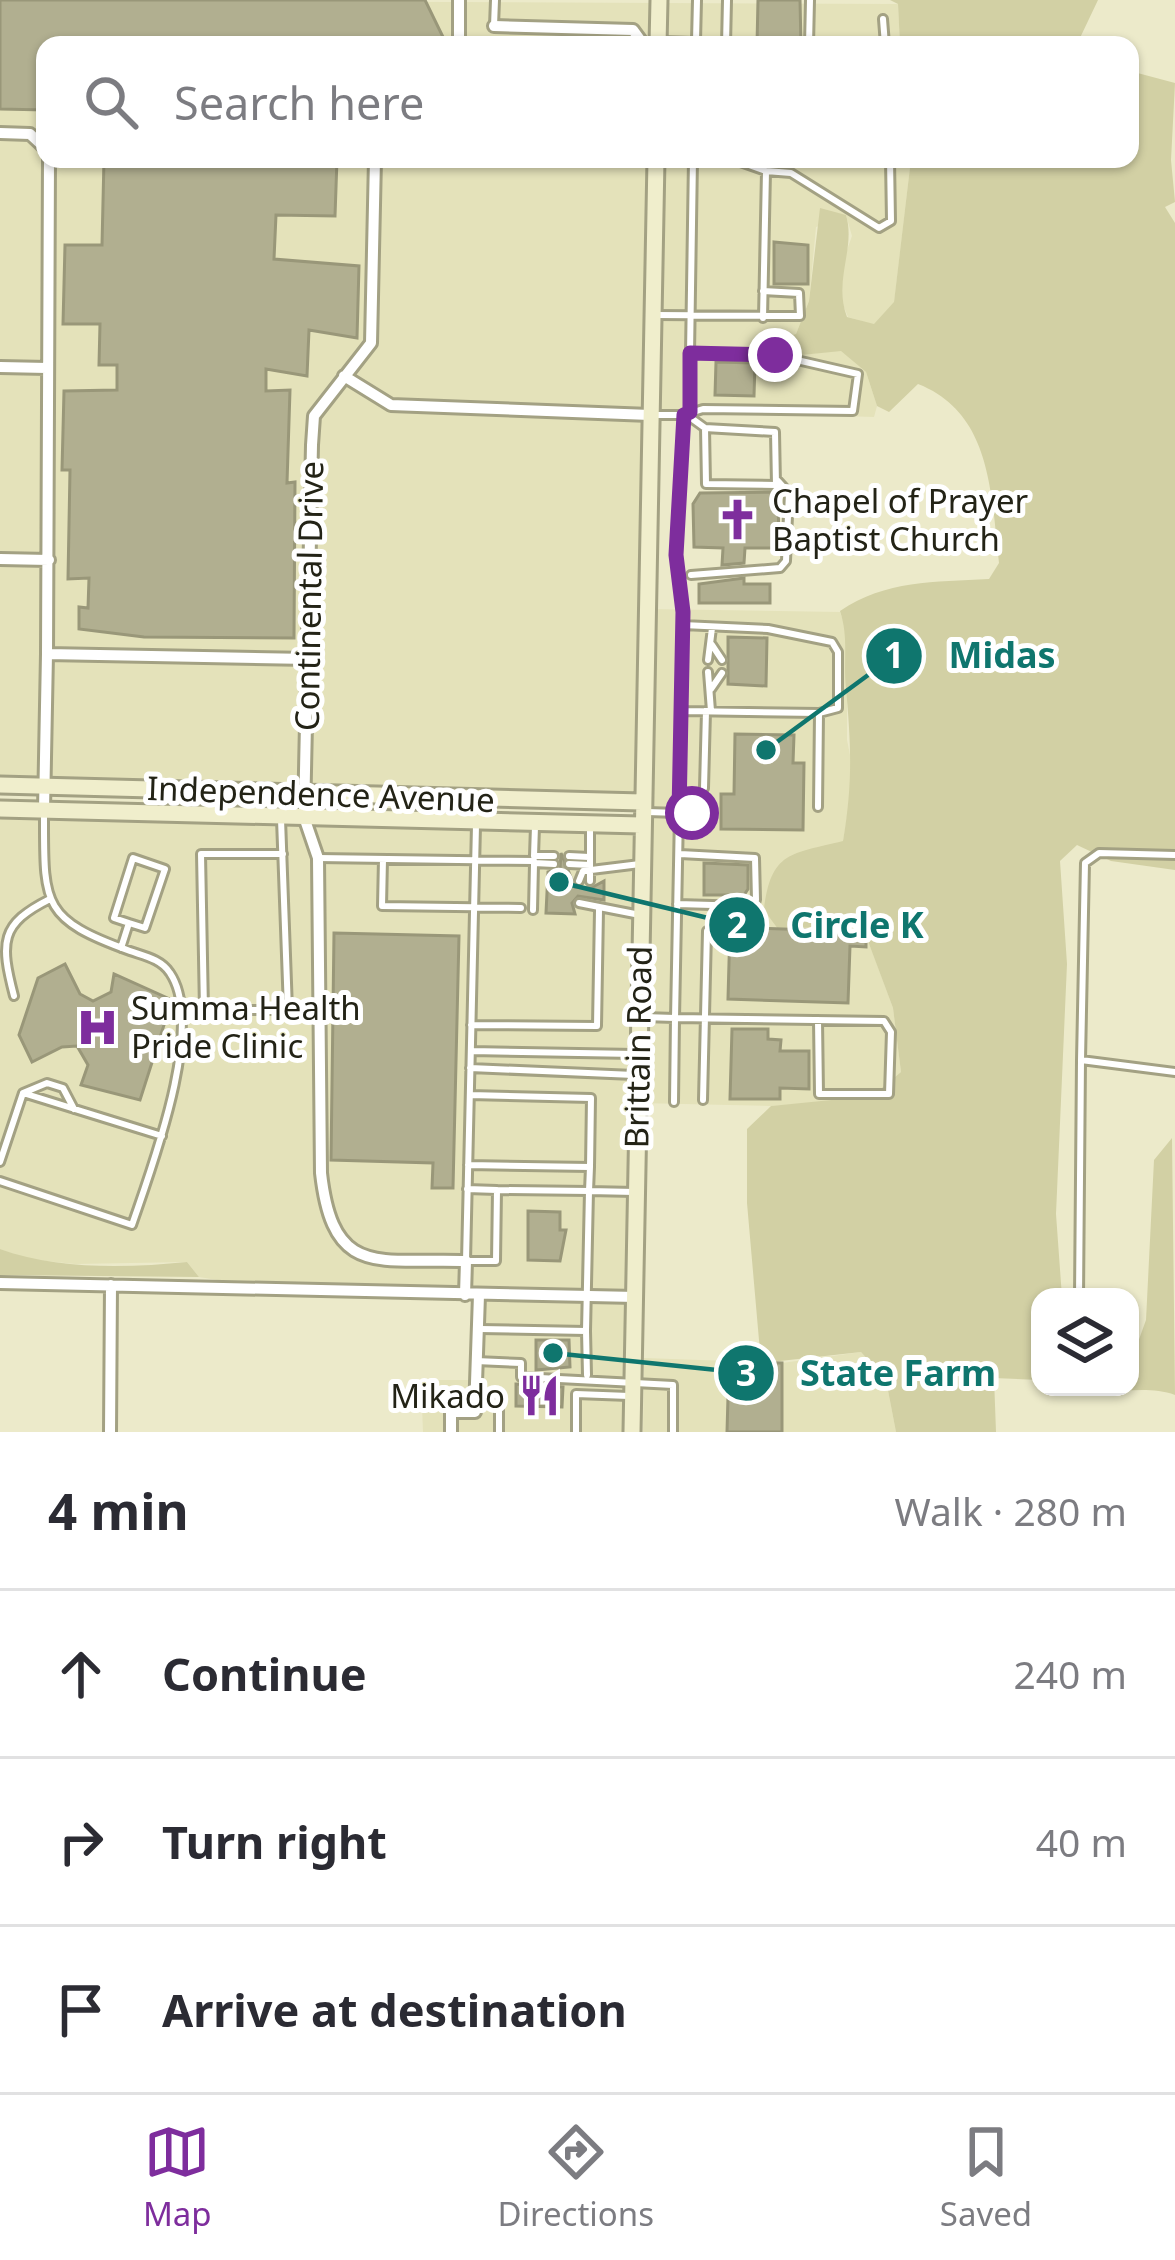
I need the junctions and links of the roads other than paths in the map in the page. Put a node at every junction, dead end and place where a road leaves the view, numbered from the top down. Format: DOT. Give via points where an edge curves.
graph roads {
  1 [pos="458,0"];
  2 [pos="495,0"];
  3 [pos="659,0"];
  4 [pos="697,0"];
  5 [pos="727,0"];
  6 [pos="810,0"];
  7 [pos="884,19"];
  8 [pos="494,26"];
  9 [pos="459,36"];
  10 [pos="640,36"];
  11 [pos="650,36"];
  12 [pos="696,36"];
  13 [pos="726,36"];
  14 [pos="809,36"];
  15 [pos="885,36"];
  16 [pos="0,133"];
  17 [pos="36,140"];
  18 [pos="49,168"];
  19 [pos="375,168"];
  20 [pos="656,168"];
  21 [pos="694,168"];
  22 [pos="758,168"];
  23 [pos="890,168"];
  24 [pos="766,171"];
  25 [pos="764,291"];
  26 [pos="653,315"];
  27 [pos="690,315"];
  28 [pos="763,319"];
  29 [pos="690,353"];
  30 [pos="0,367"];
  31 [pos="47,368"];
  32 [pos="344,376"];
  33 [pos="687,413"];
  34 [pos="650,415"];
  35 [pos="705,428"];
  36 [pos="778,480"];
  37 [pos="0,560"];
  38 [pos="50,560"];
  39 [pos="692,575"];
  40 [pos="683,626"];
  41 [pos="712,627"];
  42 [pos="712,645"];
  43 [pos="47,654"];
  44 [pos="309,659"];
  45 [pos="711,689"];
  46 [pos="681,711"];
  47 [pos="708,711"];
  48 [pos="819,713"];
  49 [pos="0,785"];
  50 [pos="45,787"];
  51 [pos="305,793"];
  52 [pos="818,807"];
  53 [pos="0,809"];
  54 [pos="44,810"];
  55 [pos="641,813"];
  56 [pos="679,813"];
  57 [pos="281,817"];
  58 [pos="304,818"];
  59 [pos="476,821"];
  60 [pos="535,823"];
  61 [pos="590,824"];
  62 [pos="283,854"];
  63 [pos="678,854"];
  64 [pos="1175,855"];
  65 [pos="318,857"];
  66 [pos="383,859"];
  67 [pos="475,860"];
  68 [pos="534,860"];
  69 [pos="554,860"];
  70 [pos="569,861"];
  71 [pos="590,864"];
  72 [pos="640,864"];
  73 [pos="579,881"];
  74 [pos="590,881"];
  75 [pos="50,899"];
  76 [pos="579,903"];
  77 [pos="677,904"];
  78 [pos="596,906"];
  79 [pos="474,908"];
  80 [pos="521,908"];
  81 [pos="533,910"];
  82 [pos="640,914"];
  83 [pos="129,923"];
  84 [pos="706,931"];
  85 [pos="122,948"];
  86 [pos="14,996"];
  87 [pos="640,1017"];
  88 [pos="675,1018"];
  89 [pos="705,1018"];
  90 [pos="818,1020"];
  91 [pos="471,1025"];
  92 [pos="471,1051"];
  93 [pos="639,1054"];
  94 [pos="1081,1060"];
  95 [pos="470,1068"];
  96 [pos="1175,1072"];
  97 [pos="638,1076"];
  98 [pos="23,1093"];
  99 [pos="470,1095"];
  100 [pos="703,1100"];
  101 [pos="674,1102"];
  102 [pos="74,1108"];
  103 [pos="162,1136"];
  104 [pos="0,1162"];
  105 [pos="468,1165"];
  106 [pos="590,1167"];
  107 [pos="0,1181"];
  108 [pos="467,1189"];
  109 [pos="497,1190"];
  110 [pos="589,1191"];
  111 [pos="635,1192"];
  112 [pos="466,1261"];
  113 [pos="0,1283"];
  114 [pos="111,1285"];
  115 [pos="1079,1288"];
  116 [pos="472,1295"];
  117 [pos="588,1297"];
  118 [pos="636,1297"];
  119 [pos="477,1329"];
  120 [pos="586,1331"];
  121 [pos="476,1361"];
  122 [pos="587,1376"];
  123 [pos="633,1388"];
  124 [pos="500,1397"];
  125 [pos="110,1432"];
  126 [pos="451,1432"];
  127 [pos="499,1432"];
  128 [pos="576,1432"];
  129 [pos="632,1432"];
  130 [pos="673,1432"];
  1 -- 9 [label="street"];
  2 -- 8 [label="lane"];
  3 -- 11 [label="street"];
  4 -- 12 [label="lane"];
  5 -- 13 [label="lane"];
  6 -- 14 [label="lane"];
  7 -- 15 [label="lane"];
  8 -- 10 [label="street"];
  16 -- 17 [label="street"];
  18 -- 31 [label="street"];
  19 -- 32 [label="street, Continental Drive" via="371,339"];
  20 -- 26 [label="street, Brittain Road"];
  21 -- 27 [label="lane"];
  22 -- 24 [label="lane"];
  23 -- 24 [label="lane" via="891,221 879,228 791,173"];
  24 -- 25 [label="lane"];
  25 -- 28 [label="lane"];
  25 -- 28 [label="lane" via="799,293 800,316"];
  26 -- 27 [label="lane"];
  26 -- 34 [label="street, Brittain Road"];
  27 -- 28 [label="lane"];
  27 -- 29 [label="lane"];
  29 -- 33 [label="lane"];
  29 -- 33 [label="lane" via="775,355 848,368 858,374 858,406"];
  30 -- 31 [label="street"];
  31 -- 38 [label="street"];
  32 -- 34 [label="street" via="391,405"];
  32 -- 44 [label="street, Continental Drive" via="313,425"];
  33 -- 34 [label="lane"];
  33 -- 35 [label="lane"];
  33 -- 40 [label="lane" via="676,555"];
  34 -- 55 [label="street, Brittain Road"];
  35 -- 36 [label="lane" via="775,432"];
  35 -- 36 [label="lane" via="710,487 772,488"];
  36 -- 39 [label="lane" via="789,493 780,568"];
  37 -- 38 [label="street"];
  38 -- 43 [label="street"];
  40 -- 41 [label="lane"];
  40 -- 46 [label="lane"];
  41 -- 42 [label="lane"];
  41 -- 48 [label="lane" via="837,646 838,708"];
  42 -- 42 [label="lane" via="712,660"];
  43 -- 44 [label="street"];
  43 -- 50 [label="street"];
  44 -- 51 [label="street, Continental Drive"];
  45 -- 45 [label="lane" via="712,673"];
  45 -- 47 [label="lane"];
  46 -- 47 [label="lane"];
  46 -- 56 [label="lane"];
  47 -- 48 [label="lane"];
  47 -- 56 [label="lane" via="704,788 692,813"];
  48 -- 52 [label="lane"];
  49 -- 50 [label="street, Independence Avenue"];
  50 -- 51 [label="street, Independence Avenue"];
  50 -- 54 [label="street"];
  51 -- 55 [label="street, Independence Avenue"];
  51 -- 58 [label="street, Continental Drive"];
  53 -- 54 [label="street, Independence Avenue"];
  54 -- 57 [label="street, Independence Avenue"];
  54 -- 75 [label="lane"];
  55 -- 56 [label="lane"];
  55 -- 61 [label="street, Independence Avenue"];
  55 -- 72 [label="street, Brittain Road"];
  56 -- 63 [label="lane"];
  57 -- 58 [label="street, Independence Avenue"];
  57 -- 62 [label="lane"];
  58 -- 59 [label="street, Independence Avenue"];
  58 -- 65 [label="street, Continental Drive"];
  59 -- 60 [label="street, Independence Avenue"];
  59 -- 67 [label="lane"];
  60 -- 61 [label="street, Independence Avenue"];
  60 -- 68 [label="lane"];
  61 -- 71 [label="lane"];
  62 -- 62 [label="lane" via="287,1010 204,1010 201,854"];
  63 -- 77 [label="lane"];
  63 -- 77 [label="lane" via="752,855 757,862 753,904"];
  64 -- 94 [label="lane" via="1099,853 1084,863"];
  65 -- 66 [label="lane"];
  65 -- 112 [label="street, Continental Drive" via="326,1218 348,1250 367,1258"];
  66 -- 67 [label="lane"];
  66 -- 79 [label="lane" via="382,907"];
  67 -- 68 [label="lane"];
  67 -- 79 [label="lane"];
  68 -- 69 [label="lane"];
  68 -- 81 [label="lane"];
  70 -- 71 [label="lane"];
  71 -- 72 [label="lane" via="601,876"];
  71 -- 73 [label="lane"];
  71 -- 74 [label="lane"];
  72 -- 82 [label="street, Brittain Road"];
  75 -- 85 [label="lane" via="76,932"];
  75 -- 86 [label="lane" via="4,932 2,966"];
  76 -- 78 [label="lane"];
  77 -- 88 [label="lane"];
  78 -- 82 [label="lane"];
  78 -- 91 [label="lane" via="597,1027"];
  79 -- 80 [label="lane"];
  79 -- 91 [label="lane"];
  82 -- 87 [label="street, Brittain Road"];
  83 -- 83 [label="lane" via="145,928 165,869 133,858 114,918"];
  83 -- 85 [label="lane"];
  84 -- 89 [label="lane"];
  85 -- 103 [label="lane" via="160,962 177,988 176,1078"];
  87 -- 88 [label="lane"];
  87 -- 93 [label="street, Brittain Road"];
  88 -- 89 [label="lane"];
  88 -- 101 [label="lane"];
  89 -- 90 [label="lane"];
  89 -- 100 [label="lane"];
  90 -- 90 [label="lane" via="889,1025 889,1094 818,1094"];
  91 -- 92 [label="lane"];
  92 -- 93 [label="lane"];
  92 -- 95 [label="lane"];
  93 -- 97 [label="street, Brittain Road"];
  94 -- 96 [label="lane"];
  94 -- 115 [label="lane"];
  95 -- 97 [label="lane"];
  95 -- 99 [label="lane"];
  97 -- 111 [label="street, Brittain Road"];
  98 -- 102 [label="lane"];
  98 -- 102 [label="lane" via="46,1083 63,1088"];
  98 -- 104 [label="lane"];
  99 -- 105 [label="lane"];
  99 -- 106 [label="lane" via="591,1098"];
  102 -- 103 [label="lane"];
  103 -- 107 [label="lane" via="132,1225"];
  105 -- 106 [label="lane"];
  105 -- 108 [label="lane"];
  106 -- 110 [label="lane"];
  108 -- 109 [label="lane"];
  108 -- 112 [label="lane"];
  109 -- 110 [label="lane"];
  109 -- 112 [label="lane" via="496,1261"];
  110 -- 111 [label="lane"];
  110 -- 117 [label="lane"];
  111 -- 118 [label="street, Brittain Road"];
  112 -- 116 [label="street"];
  113 -- 114 [label="street"];
  114 -- 116 [label="street"];
  114 -- 125 [label="street"];
  116 -- 117 [label="street"];
  116 -- 119 [label="street"];
  117 -- 118 [label="street"];
  117 -- 120 [label="lane"];
  118 -- 123 [label="street, Brittain Road"];
  119 -- 120 [label="lane"];
  119 -- 121 [label="street"];
  120 -- 122 [label="lane"];
  121 -- 122 [label="lane" via="520,1363 520,1376"];
  121 -- 126 [label="street" via="475,1412 451,1412"];
  122 -- 123 [label="lane"];
  123 -- 128 [label="lane" via="576,1394"];
  123 -- 129 [label="street, Brittain Road"];
  123 -- 130 [label="lane" via="673,1384"];
  124 -- 127 [label="lane"];
}
